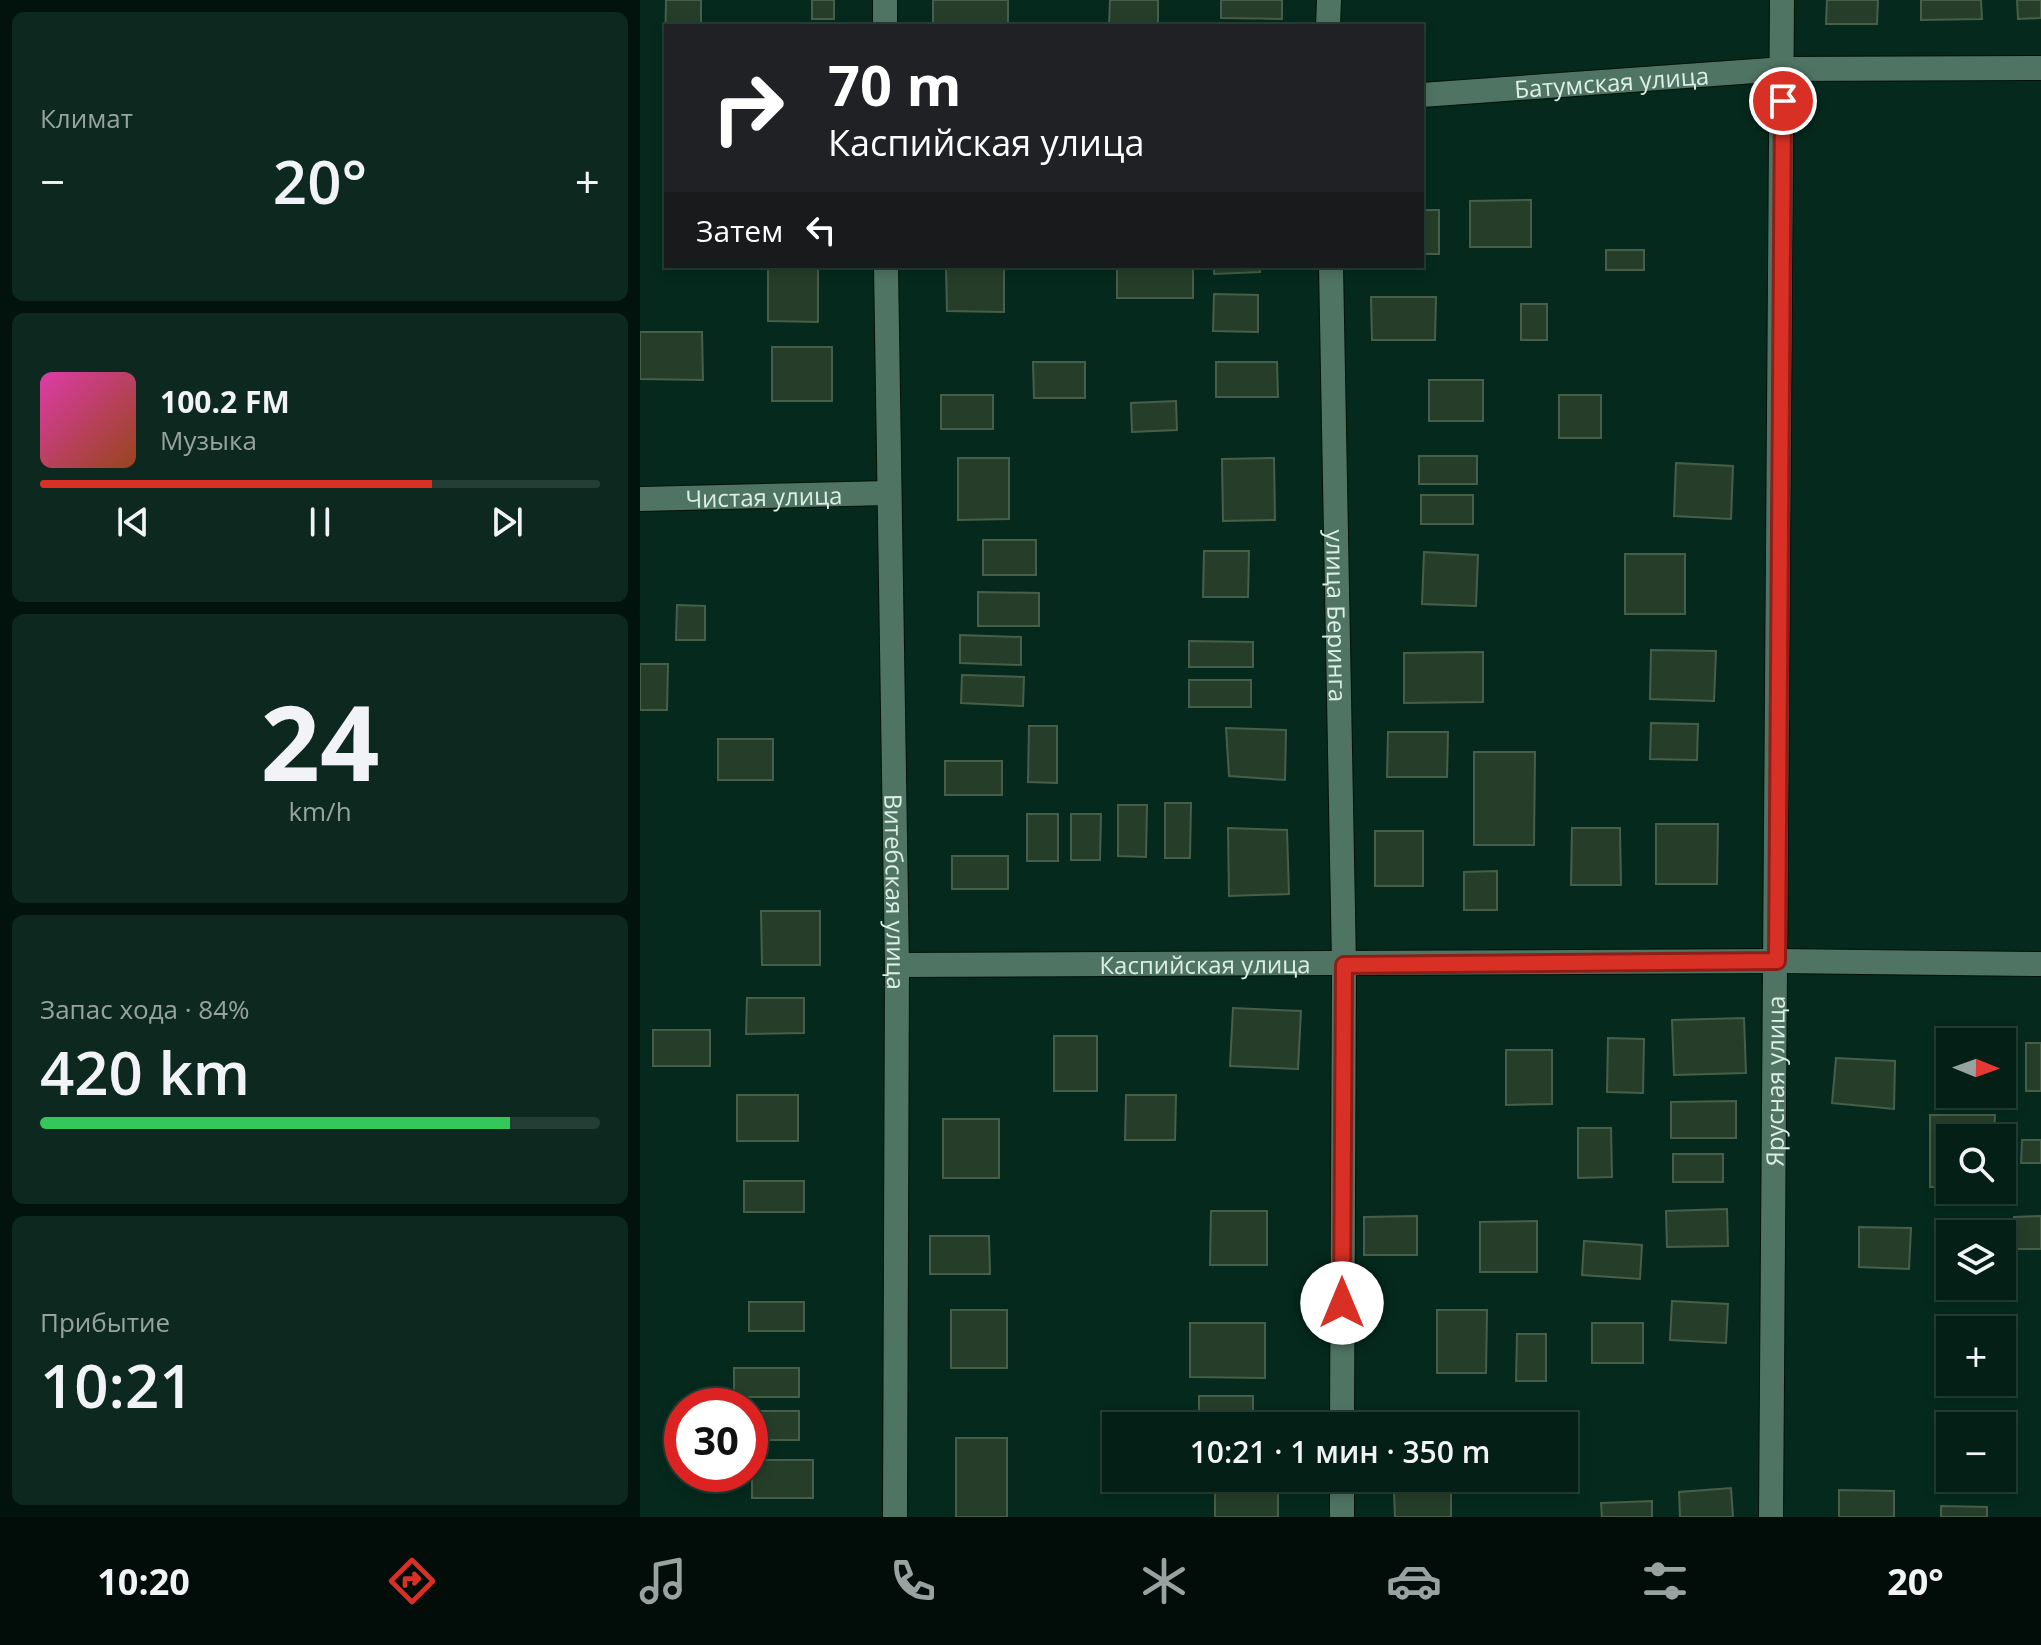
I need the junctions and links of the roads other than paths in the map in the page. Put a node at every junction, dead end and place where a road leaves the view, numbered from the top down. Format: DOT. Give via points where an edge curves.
graph roads {
  1 [pos="885,0"];
  2 [pos="1329,0"];
  3 [pos="1782,0"];
  4 [pos="885,24"];
  5 [pos="1328,24"];
  6 [pos="2041,68"];
  7 [pos="1783,69"];
  8 [pos="1424,95"];
  9 [pos="886,268"];
  10 [pos="1331,268"];
  11 [pos="888,493"];
  12 [pos="640,499"];
  13 [pos="1777,961"];
  14 [pos="2041,964"];
  15 [pos="897,965"];
  16 [pos="1344,965"];
  17 [pos="1342,1412"];
  18 [pos="1342,1492"];
  19 [pos="895,1517"];
  20 [pos="1342,1517"];
  21 [pos="1771,1517"];
  1 -- 4 [label="street"];
  2 -- 5 [label="street"];
  3 -- 7 [label="street, Ярусная улица"];
  6 -- 7 [label="street, Батумская улица"];
  7 -- 8 [label="street, Батумская улица"];
  7 -- 13 [label="street, Ярусная улица"];
  9 -- 11 [label="street, Витебская улица"];
  10 -- 16 [label="street, улица Беринга"];
  11 -- 12 [label="street, Чистая улица"];
  11 -- 15 [label="street, Витебская улица"];
  13 -- 14 [label="street, Каспийская улица"];
  13 -- 16 [label="street, Каспийская улица"];
  13 -- 21 [label="street, Ярусная улица"];
  15 -- 16 [label="street, Каспийская улица"];
  15 -- 19 [label="street, Витебская улица"];
  16 -- 17 [label="street, улица Беринга"];
  18 -- 20 [label="street"];
}
